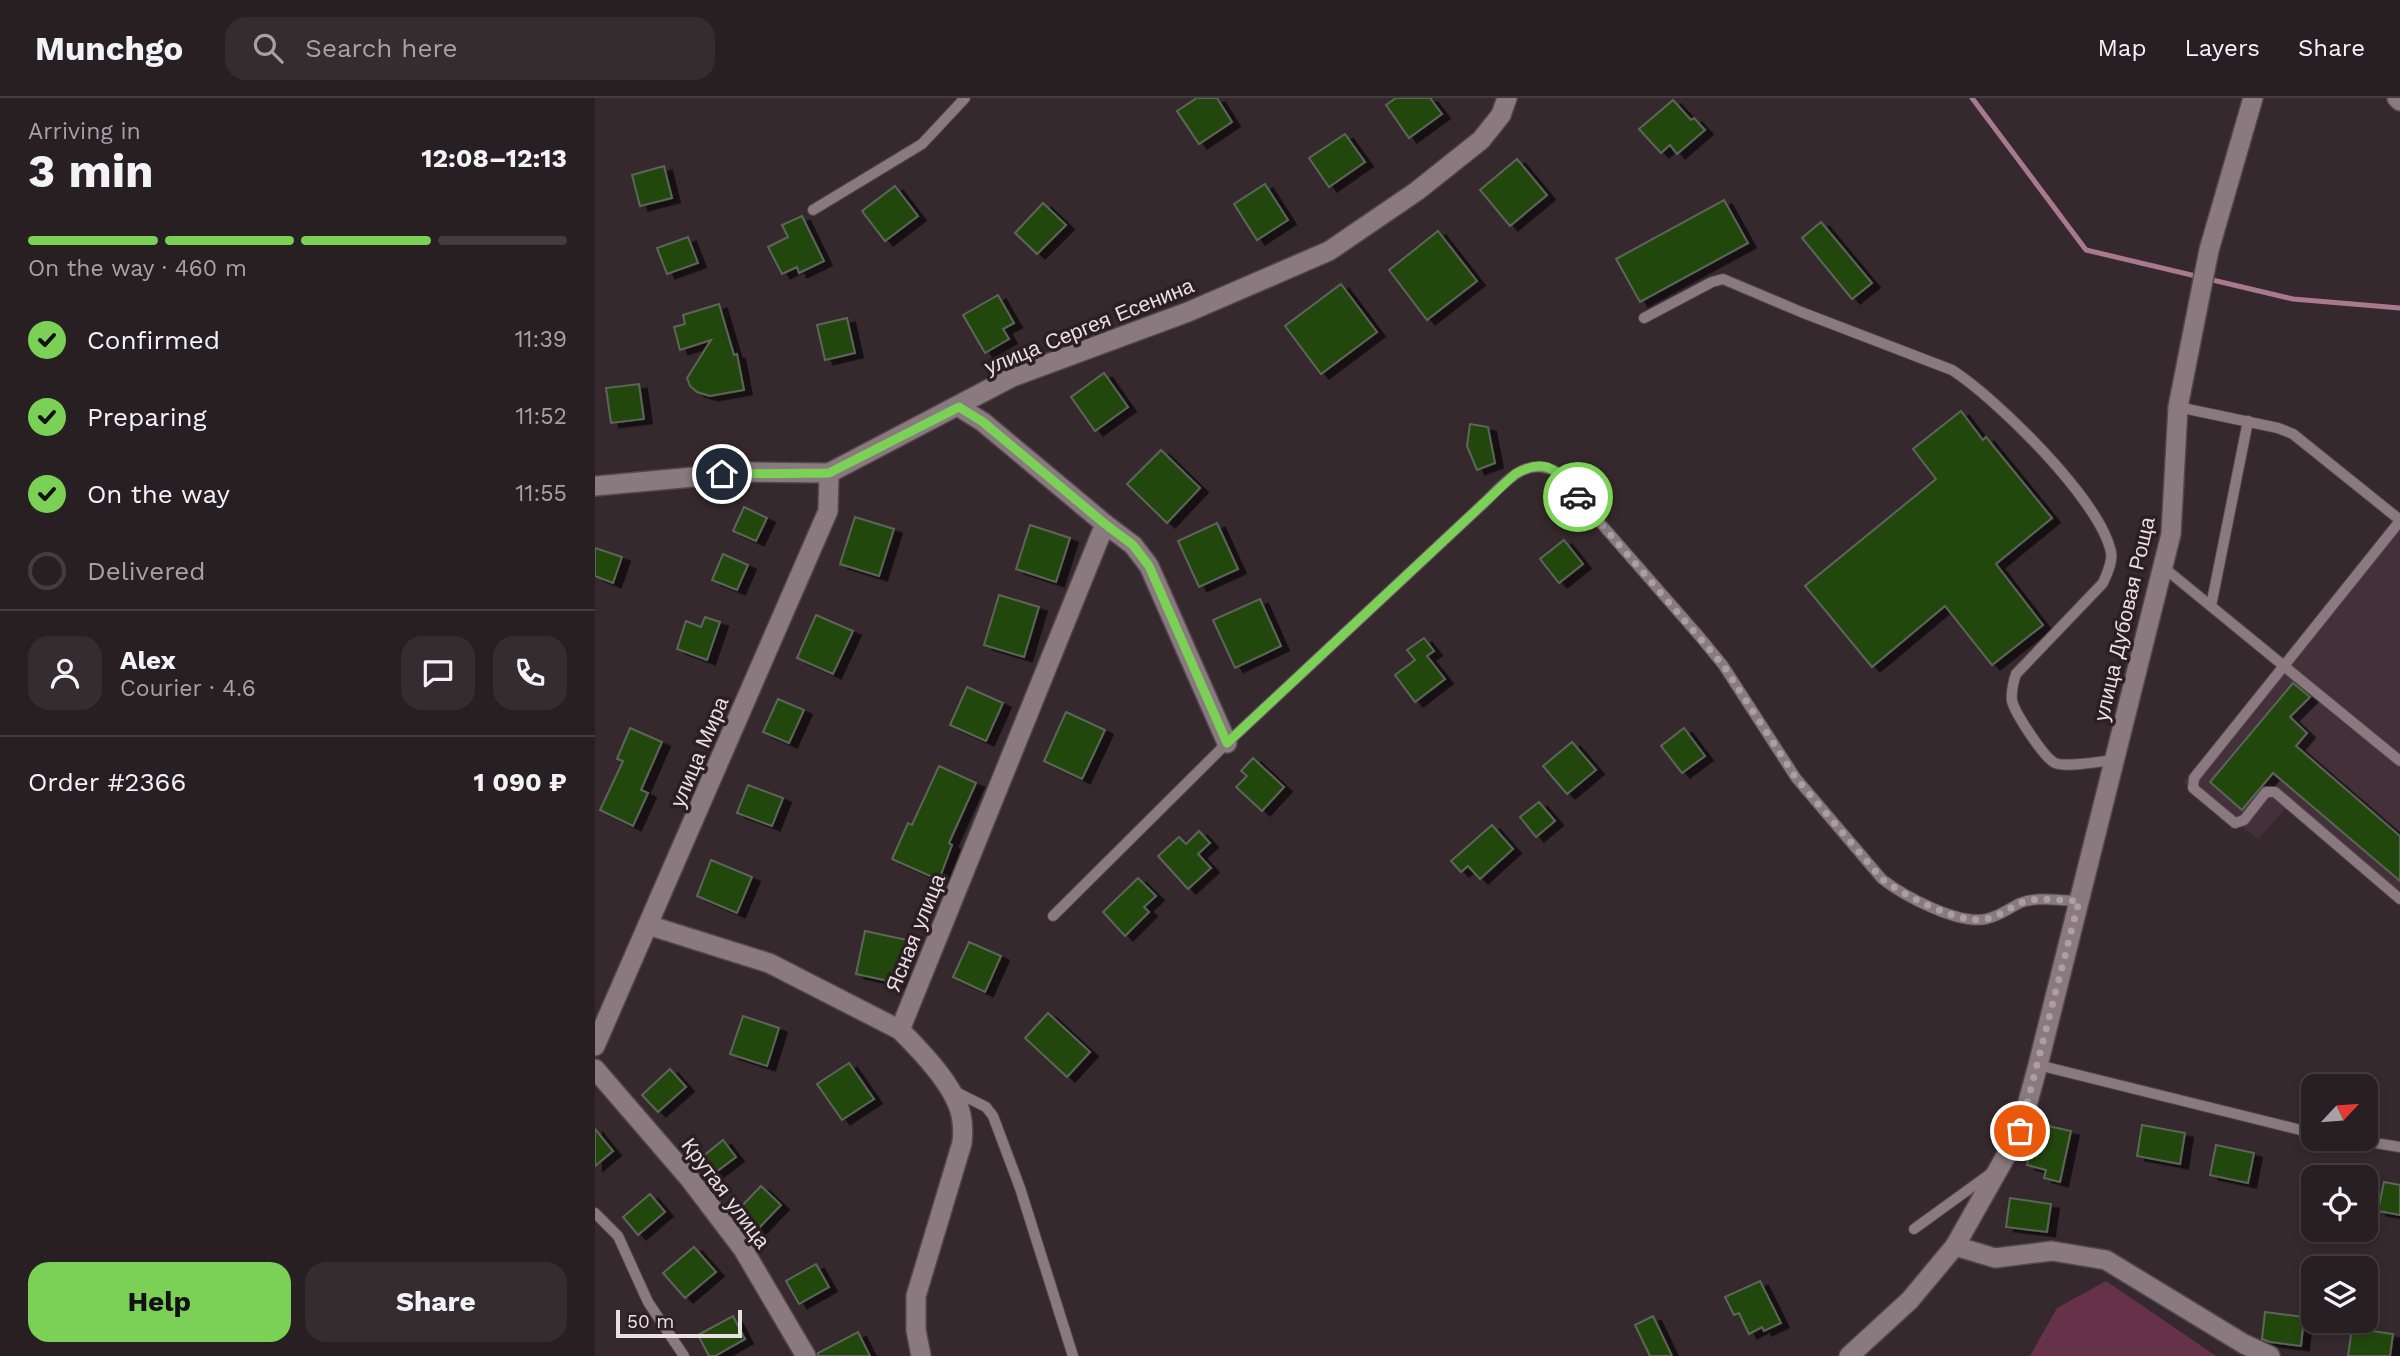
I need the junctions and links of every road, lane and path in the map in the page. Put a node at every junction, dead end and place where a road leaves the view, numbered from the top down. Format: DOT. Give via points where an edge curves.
graph roads {
  1 [pos="965,98"];
  2 [pos="1507,98"];
  3 [pos="2253,98"];
  4 [pos="813,209"];
  5 [pos="1644,318"];
  6 [pos="959,407"];
  7 [pos="2178,407"];
  8 [pos="2248,421"];
  9 [pos="829,473"];
  10 [pos="595,486"];
  11 [pos="2400,520"];
  12 [pos="1105,524"];
  13 [pos="2163,567"];
  14 [pos="2211,606"];
  15 [pos="2284,666"];
  16 [pos="1227,743"];
  17 [pos="2115,760"];
  18 [pos="2400,761"];
  19 [pos="2400,899"];
  20 [pos="2079,901"];
  21 [pos="1053,916"];
  22 [pos="648,925"];
  23 [pos="900,1030"];
  24 [pos="595,1046"];
  25 [pos="2038,1065"];
  26 [pos="595,1069"];
  27 [pos="949,1088"];
  28 [pos="2301,1130"];
  29 [pos="2378,1143"];
  30 [pos="2400,1147"];
  31 [pos="1999,1168"];
  32 [pos="595,1213"];
  33 [pos="1914,1230"];
  34 [pos="1955,1246"];
  35 [pos="684,1356"];
  36 [pos="806,1356"];
  37 [pos="921,1356"];
  38 [pos="1073,1356"];
  39 [pos="1849,1356"];
  40 [pos="2270,1356"];
  1 -- 4 [label="lane" via="922,144"];
  2 -- 6 [label="street, улица Сергея Есенина" via="1501,115 1481,139 1417,191 1329,251 1188,312 1011,377"];
  3 -- 7 [label="street, улица Дубовая Роща" via="2209,250"];
  5 -- 17 [label="lane" via="1723,279 1952,370 1972,383 2061,470 2103,530 2111,554 2103,583 2016,674 2013,703 2053,762"];
  6 -- 9 [label="street, улица Сергея Есенина"];
  6 -- 12 [label="street"];
  7 -- 8 [label="lane"];
  7 -- 13 [label="street, улица Дубовая Роща" via="2171,534"];
  8 -- 11 [label="lane" via="2293,435"];
  8 -- 14 [label="lane"];
  9 -- 10 [label="street, улица Сергея Есенина" via="748,472"];
  9 -- 22 [label="street, улица Мира" via="828,511"];
  11 -- 15 [label="lane"];
  12 -- 16 [label="street" via="1133,545 1149,566"];
  12 -- 23 [label="street, Ясная улица"];
  13 -- 14 [label="lane"];
  13 -- 17 [label="street, улица Дубовая Роща"];
  14 -- 15 [label="lane"];
  15 -- 18 [label="lane"];
  15 -- 19 [label="lane" via="2194,778 2193,788 2235,822 2244,820 2266,792 2275,792"];
  16 -- 20 [label="lane" via="1507,481 1527,468 1544,466 1555,471 1723,665 1796,778 1882,879 1898,891 1960,918 1983,920 2033,900"];
  16 -- 21 [label="lane"];
  17 -- 20 [label="street, улица Дубовая Роща"];
  20 -- 25 [label="street, улица Дубовая Роща"];
  22 -- 23 [label="street" via="769,963"];
  22 -- 24 [label="street, улица Мира"];
  23 -- 27 [label="street"];
  25 -- 28 [label="lane"];
  25 -- 31 [label="street, улица Дубовая Роща" via="2020,1131"];
  26 -- 36 [label="street, Крутая улица" via="743,1249"];
  27 -- 37 [label="street" via="961,1114 962,1143 915,1304"];
  27 -- 38 [label="lane" via="986,1107 993,1116"];
  29 -- 30 [label="lane"];
  31 -- 33 [label="lane"];
  31 -- 34 [label="street, улица Дубовая Роща"];
  32 -- 35 [label="lane" via="618,1236 648,1302"];
  34 -- 39 [label="street, улица Дубовая Роща" via="1910,1300"];
  34 -- 40 [label="street" via="1994,1258 2052,1251 2106,1260"];
}
